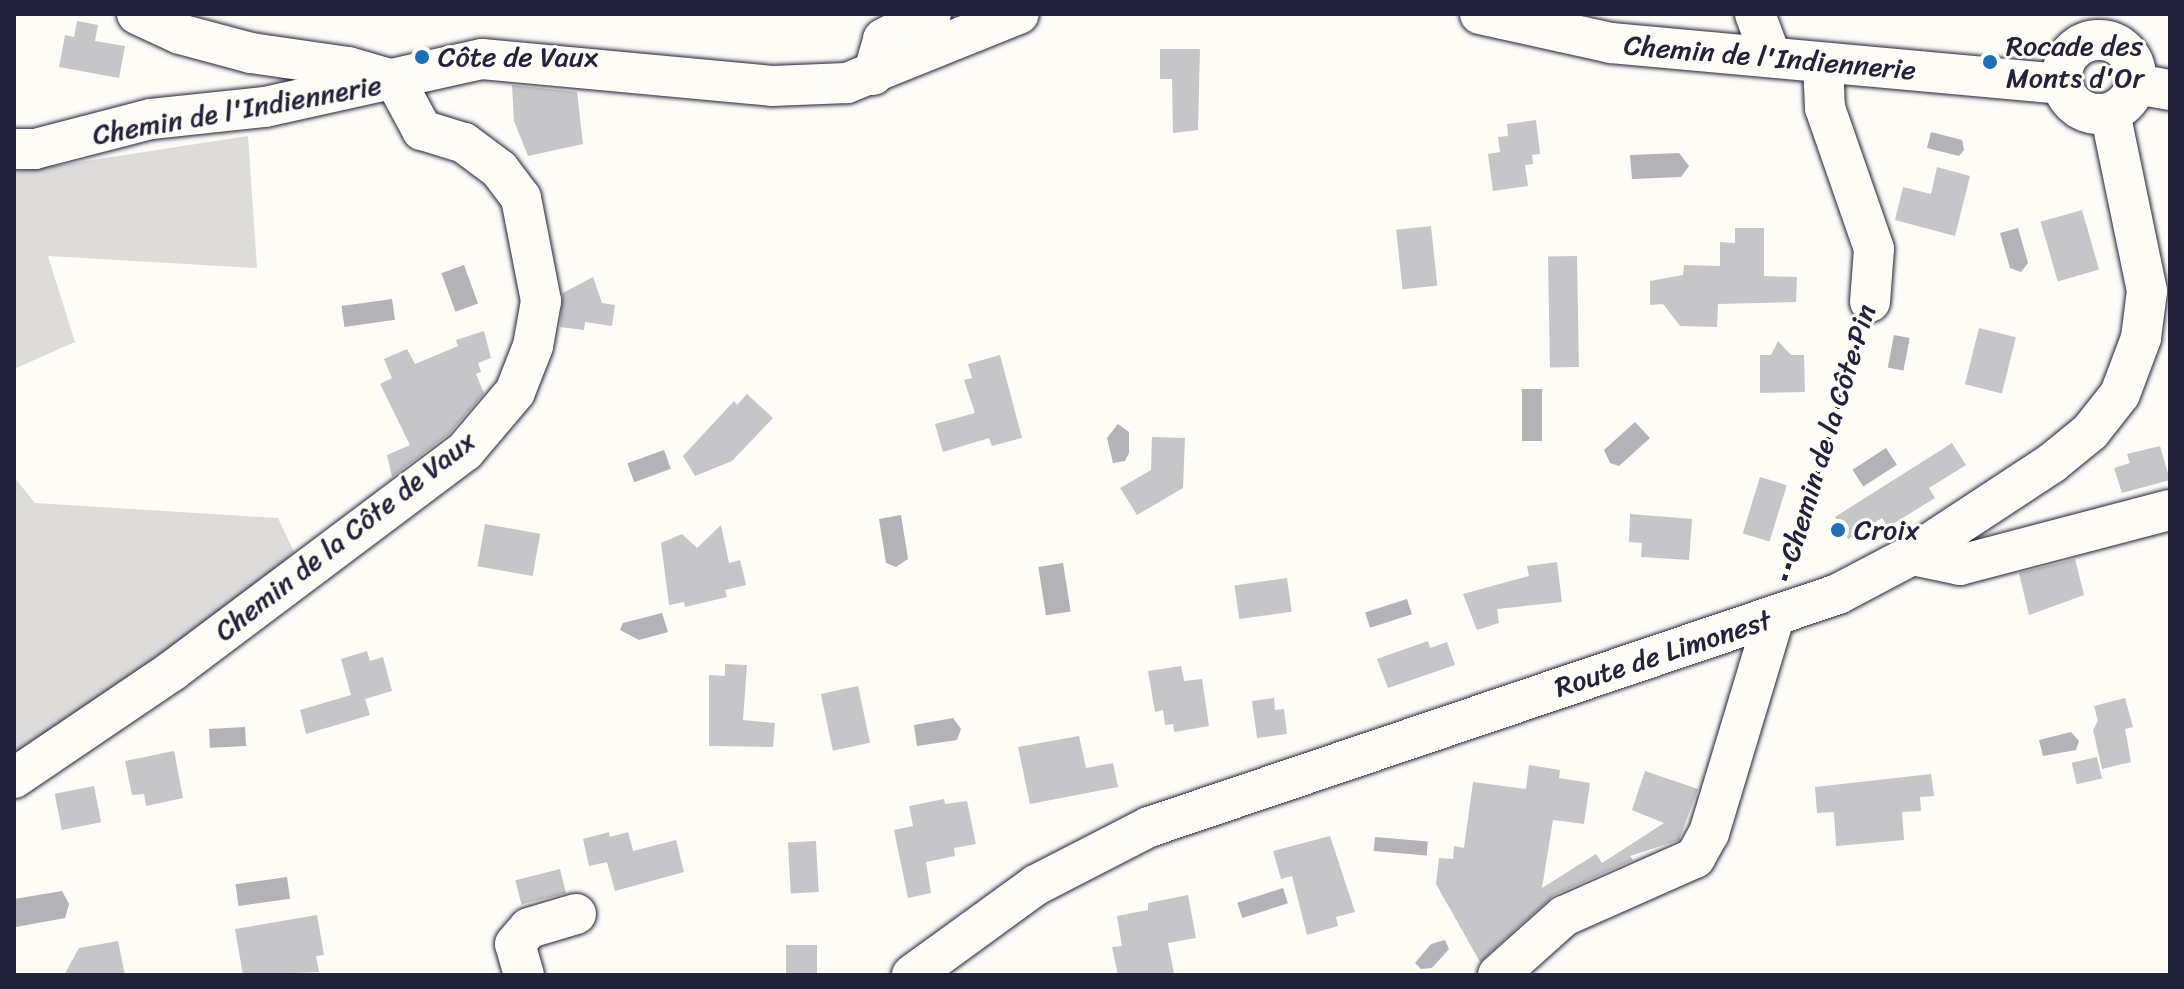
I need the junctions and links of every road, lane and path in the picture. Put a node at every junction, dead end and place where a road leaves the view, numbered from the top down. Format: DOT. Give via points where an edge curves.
graph roads {
  1 [pos="137,14"];
  2 [pos="931,14"];
  3 [pos="1019,14"];
  4 [pos="1480,14"];
  5 [pos="1755,14"];
  6 [pos="2089,27"];
  7 [pos="1771,57"];
  8 [pos="1823,63"];
  9 [pos="873,75"];
  10 [pos="396,82"];
  11 [pos="2063,84"];
  12 [pos="2139,95"];
  13 [pos="14,149"];
  14 [pos="1870,302"];
  15 [pos="2170,510"];
  16 [pos="1912,555"];
  17 [pos="1774,618"];
  18 [pos="14,778"];
  19 [pos="576,914"];
  20 [pos="524,975"];
  21 [pos="912,975"];
  22 [pos="1498,975"];
  1 -- 10 [label="street" via="180,34 251,53 348,67"];
  2 -- 9 [label="street" via="883,39"];
  3 -- 9 [label="street, Chemin de l'Indiennerie"];
  4 -- 7 [label="street, Chemin de l'Indiennerie" via="1611,43"];
  5 -- 7 [label="street"];
  6 -- 11 [label="street" via="2066,61"];
  6 -- 12 [label="street" via="2126,51"];
  7 -- 8 [label="street, Chemin de l'Indiennerie"];
  8 -- 11 [label="street, Chemin de l'Indiennerie"];
  8 -- 14 [label="street, Chemin de la Côte Pin" via="1825,108 1874,249"];
  9 -- 10 [label="street, Chemin de l'Indiennerie" via="847,83 772,86 500,58"];
  10 -- 13 [label="street, Chemin de l'Indiennerie" via="265,107 151,119 35,149"];
  10 -- 18 [label="street, Chemin de la Côte de Vaux" via="422,130 464,143 499,169 521,198 541,301 533,346 515,392 465,451 172,671"];
  11 -- 12 [label="street" via="2075,105 2098,114"];
  12 -- 16 [label="street, Route de Limonest" via="2147,291 2141,338 2120,394 2090,432 2052,463"];
  14 -- 17 [label="path, Chemin de la Côte Pin" via="1793,541"];
  15 -- 16 [label="street" via="1960,565"];
  16 -- 17 [label="street, Route de Limonest" via="1838,594"];
  17 -- 21 [label="street, Route de Limonest" via="1149,827 1036,885"];
  17 -- 22 [label="street" via="1709,833 1695,858 1564,916"];
  19 -- 20 [label="street" via="529,928 515,944"];
}
